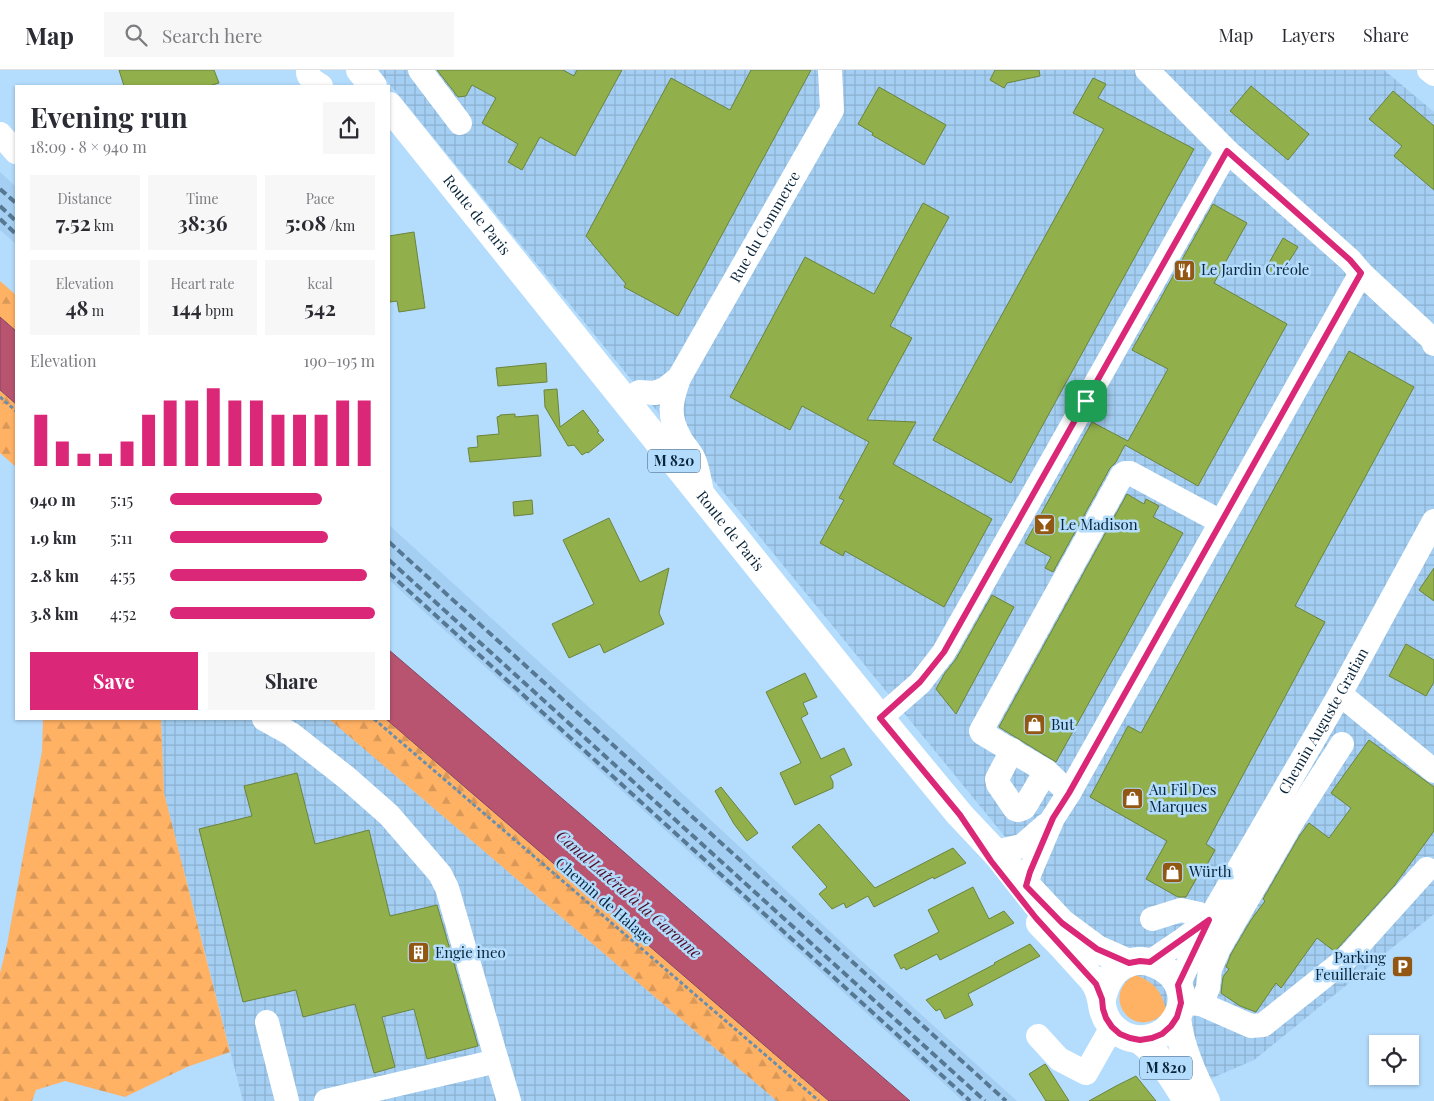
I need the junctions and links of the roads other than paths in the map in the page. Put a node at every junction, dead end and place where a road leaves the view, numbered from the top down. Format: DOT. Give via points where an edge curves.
graph roads {
  1 [pos="308,70"];
  2 [pos="360,70"];
  3 [pos="420,70"];
  4 [pos="830,70"];
  5 [pos="1147,70"];
  6 [pos="1430,70"];
  7 [pos="1434,74"];
  8 [pos="319,85"];
  9 [pos="372,85"];
  10 [pos="390,107"];
  11 [pos="460,124"];
  12 [pos="0,134"];
  13 [pos="15,151"];
  14 [pos="1227,151"];
  15 [pos="1361,273"];
  16 [pos="1434,344"];
  17 [pos="679,378"];
  18 [pos="627,402"];
  19 [pos="704,498"];
  20 [pos="1434,521"];
  21 [pos="1221,522"];
  22 [pos="1340,694"];
  23 [pos="880,718"];
  24 [pos="266,720"];
  25 [pos="1342,744"];
  26 [pos="1012,750"];
  27 [pos="1046,771"];
  28 [pos="1434,771"];
  29 [pos="1069,793"];
  30 [pos="960,815"];
  31 [pos="1053,818"];
  32 [pos="995,852"];
  33 [pos="1427,869"];
  34 [pos="1026,886"];
  35 [pos="1152,919"];
  36 [pos="1209,920"];
  37 [pos="1140,962"];
  38 [pos="1102,999"];
  39 [pos="1184,1002"];
  40 [pos="267,1022"];
  41 [pos="1112,1027"];
  42 [pos="1038,1036"];
  43 [pos="1140,1040"];
  44 [pos="498,1061"];
  45 [pos="287,1101"];
  46 [pos="326,1101"];
  47 [pos="509,1101"];
  48 [pos="1187,1101"];
  49 [pos="1206,1101"];
  1 -- 8 [label="street" via="312,80"];
  2 -- 9 [label="main road"];
  3 -- 11 [label="street"];
  4 -- 17 [label="street, Rue du Commerce" via="832,110"];
  5 -- 14 [label="street"];
  6 -- 7 [label="street"];
  10 -- 18 [label="main road, Route de Paris / M 820"];
  12 -- 13 [label="street"];
  14 -- 15 [label="street"];
  14 -- 23 [label="street" via="944,652 920,682"];
  15 -- 16 [label="street"];
  15 -- 21 [label="street"];
  17 -- 18 [label="street, Rue du Commerce" via="665,389 655,393 639,392"];
  17 -- 19 [label="street, Rue du Commerce" via="670,408 679,437 694,460"];
  18 -- 19 [label="main road, Route de Paris / M 820"];
  19 -- 23 [label="main road, Route de Paris / M 820"];
  20 -- 22 [label="street, Chemin Auguste Gratian"];
  21 -- 26 [label="street" via="1130,472 1122,475 981,731"];
  21 -- 29 [label="street"];
  22 -- 28 [label="street"];
  22 -- 36 [label="street, Chemin Auguste Gratian"];
  23 -- 30 [label="main road, Route de Paris / M 820"];
  24 -- 44 [label="street" via="291,734 368,796 389,815 440,874 447,888"];
  25 -- 39 [label="street" via="1292,822 1219,948 1210,969 1208,988"];
  26 -- 27 [label="street"];
  26 -- 27 [label="street" via="997,779 1015,809 1024,808"];
  27 -- 29 [label="street"];
  29 -- 31 [label="street"];
  30 -- 32 [label="main road, Route de Paris / M 820"];
  30 -- 38 [label="main road, Route de Paris / M 820" via="1030,911 1096,984"];
  31 -- 32 [label="street" via="1022,846"];
  31 -- 34 [label="street"];
  32 -- 34 [label="main road, Route de Paris / M 820"];
  33 -- 39 [label="street" via="1346,959 1263,1025 1251,1026"];
  34 -- 37 [label="main road, Route de Paris / M 820" via="1062,923 1097,949"];
  35 -- 36 [label="street" via="1181,910"];
  36 -- 37 [label="street, Chemin Auguste Gratian"];
  36 -- 39 [label="street, Chemin Auguste Gratian"];
  37 -- 38 [label="main road" via="1118,968 1104,987"];
  37 -- 39 [label="main road, Route de Paris / M 820" via="1162,966 1172,974"];
  38 -- 41 [label="main road, Route de Paris / M 820" via="1106,1018"];
  39 -- 43 [label="main road, M 820" via="1171,1026 1162,1034"];
  39 -- 49 [label="main road, M 820" via="1179,1034"];
  40 -- 45 [label="street"];
  41 -- 42 [label="street" via="1086,1073 1059,1059"];
  41 -- 43 [label="main road, M 820" via="1120,1034"];
  43 -- 48 [label="main road, M 820" via="1151,1048"];
  44 -- 46 [label="street"];
  44 -- 47 [label="street"];
}
